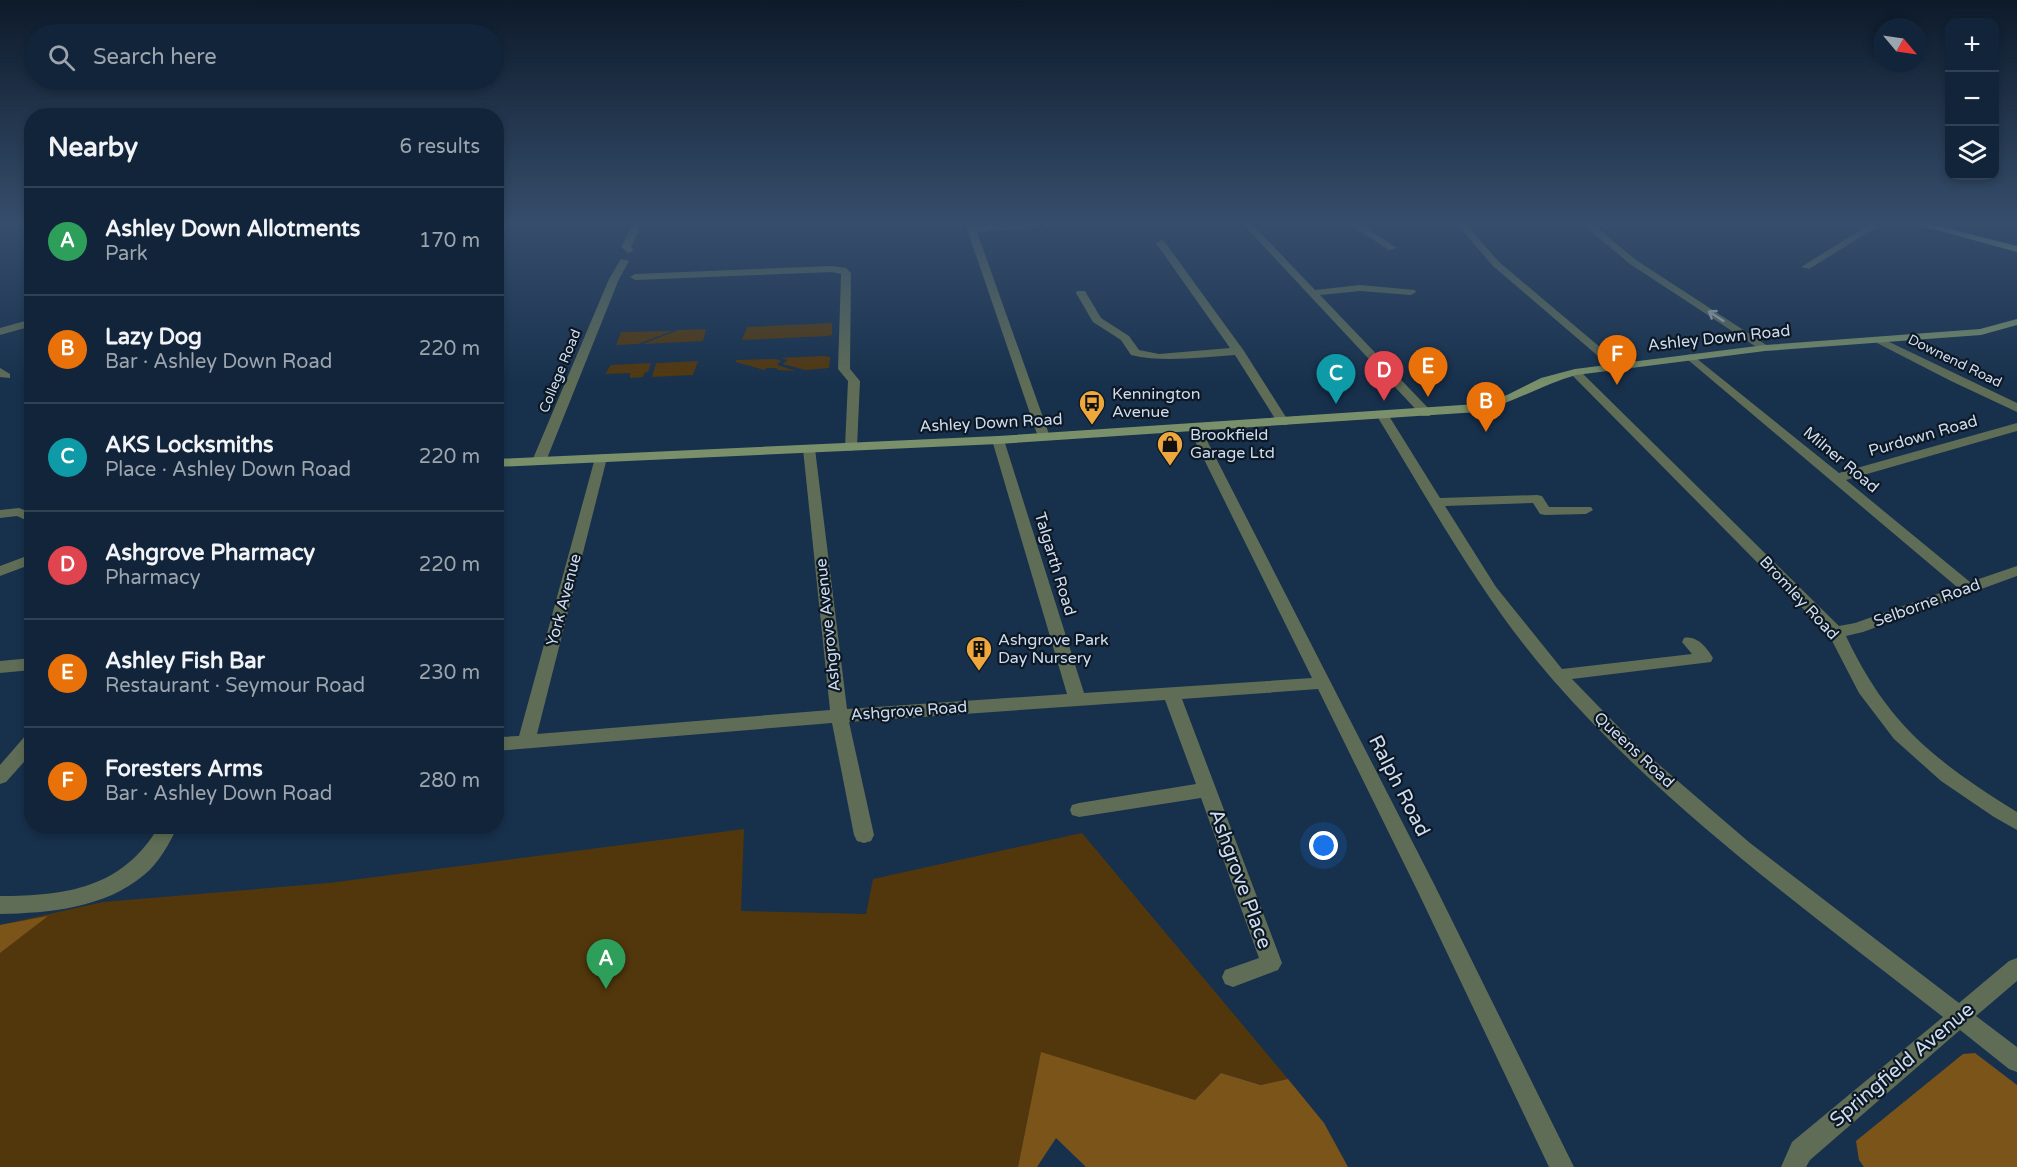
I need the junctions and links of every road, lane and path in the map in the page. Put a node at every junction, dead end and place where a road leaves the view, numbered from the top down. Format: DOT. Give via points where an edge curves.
graph roads {
  1 [pos="615,277"];
  2 [pos="846,277"];
  3 [pos="988,277"];
  4 [pos="1186,277"];
  5 [pos="1299,277"];
  6 [pos="1512,277"];
  7 [pos="1657,277"];
  8 [pos="1411,292"];
  9 [pos="1081,293"];
  10 [pos="1314,293"];
  11 [pos="2017,322"];
  12 [pos="24,324"];
  13 [pos="0,332"];
  14 [pos="1881,341"];
  15 [pos="1765,348"];
  16 [pos="1238,351"];
  17 [pos="1691,357"];
  18 [pos="1616,366"];
  19 [pos="1575,372"];
  20 [pos="2017,408"];
  21 [pos="1426,413"];
  22 [pos="1383,416"];
  23 [pos="1283,422"];
  24 [pos="1194,427"];
  25 [pos="2017,427"];
  26 [pos="1044,437"];
  27 [pos="998,440"];
  28 [pos="851,447"];
  29 [pos="809,449"];
  30 [pos="600,458"];
  31 [pos="539,461"];
  32 [pos="504,463"];
  33 [pos="1837,478"];
  34 [pos="1436,502"];
  35 [pos="1586,510"];
  36 [pos="0,514"];
  37 [pos="24,515"];
  38 [pos="24,561"];
  39 [pos="0,571"];
  40 [pos="2017,571"];
  41 [pos="1969,589"];
  42 [pos="1836,632"];
  43 [pos="1690,642"];
  44 [pos="24,665"];
  45 [pos="0,667"];
  46 [pos="1558,675"];
  47 [pos="1322,683"];
  48 [pos="1171,692"];
  49 [pos="1077,699"];
  50 [pos="838,716"];
  51 [pos="526,742"];
  52 [pos="504,743"];
  53 [pos="24,749"];
  54 [pos="0,777"];
  55 [pos="1207,790"];
  56 [pos="1079,810"];
  57 [pos="2017,822"];
  58 [pos="164,834"];
  59 [pos="864,835"];
  60 [pos="0,905"];
  61 [pos="2017,968"];
  62 [pos="1233,977"];
  63 [pos="1959,1016"];
  64 [pos="2017,1061"];
  65 [pos="1562,1167"];
  66 [pos="1793,1167"];
  1 -- 31 [label="street, College Road"];
  2 -- 28 [label="street" via="844,369 854,381"];
  3 -- 26 [label="street"];
  4 -- 16 [label="street"];
  5 -- 10 [label="street"];
  6 -- 18 [label="street"];
  15 -- 7 [label="street, one-way"];
  8 -- 10 [label="street" via="1360,288"];
  9 -- 16 [label="street" via="1097,320 1125,338 1135,353 1159,357"];
  10 -- 21 [label="street"];
  11 -- 14 [label="main road, Ashley Down Road" via="1981,332"];
  12 -- 13 [label="street"];
  14 -- 15 [label="main road, Ashley Down Road"];
  14 -- 20 [label="street, Downend Road"];
  15 -- 17 [label="main road, Ashley Down Road"];
  16 -- 23 [label="street"];
  17 -- 18 [label="main road, Ashley Down Road"];
  17 -- 33 [label="street, Milner Road"];
  18 -- 19 [label="main road, Ashley Down Road"];
  19 -- 21 [label="main road, Ashley Down Road" via="1478,408"];
  19 -- 42 [label="street, Bromley Road"];
  21 -- 22 [label="main road, Ashley Down Road"];
  22 -- 23 [label="main road, Ashley Down Road"];
  22 -- 34 [label="street, Queens Road"];
  23 -- 24 [label="main road, Ashley Down Road"];
  24 -- 26 [label="main road, Ashley Down Road"];
  24 -- 47 [label="street, Ralph Road"];
  25 -- 33 [label="street, Purdown Road"];
  26 -- 27 [label="main road, Ashley Down Road"];
  27 -- 28 [label="main road, Ashley Down Road"];
  27 -- 49 [label="street, Talgarth Road"];
  28 -- 29 [label="main road, Ashley Down Road"];
  29 -- 30 [label="main road, Ashley Down Road"];
  29 -- 50 [label="street, Ashgrove Avenue"];
  30 -- 31 [label="main road, Ashley Down Road"];
  30 -- 51 [label="street, York Avenue"];
  31 -- 32 [label="main road, Ashley Down Road"];
  33 -- 41 [label="street, Milner Road"];
  34 -- 35 [label="street" via="1537,499 1545,511"];
  34 -- 46 [label="street, Queens Road" via="1490,590"];
  36 -- 37 [label="street"];
  38 -- 39 [label="street"];
  40 -- 41 [label="street, Selborne Road"];
  41 -- 42 [label="street, Selborne Road"];
  42 -- 57 [label="street, Bromley Road" via="1857,675 1887,720 1920,753"];
  43 -- 46 [label="street" via="1705,658"];
  44 -- 45 [label="street"];
  46 -- 63 [label="street, Queens Road" via="1630,750 1743,849"];
  47 -- 48 [label="street, Ashgrove Road"];
  47 -- 65 [label="street, Ralph Road"];
  48 -- 49 [label="street, Ashgrove Road"];
  48 -- 55 [label="street, Ashgrove Place"];
  49 -- 50 [label="street, Ashgrove Road"];
  50 -- 51 [label="street, Ashgrove Road"];
  50 -- 59 [label="street, Ashgrove Avenue"];
  51 -- 52 [label="street, Ashgrove Road"];
  53 -- 54 [label="street"];
  55 -- 56 [label="street, Ashgrove Place"];
  55 -- 62 [label="street, Ashgrove Place" via="1271,963"];
  58 -- 60 [label="street" via="152,855 114,885 93,894"];
  61 -- 63 [label="street, Springfield Avenue"];
  63 -- 64 [label="street, Queens Road"];
  63 -- 66 [label="street, Springfield Avenue" via="1801,1151"];
}
